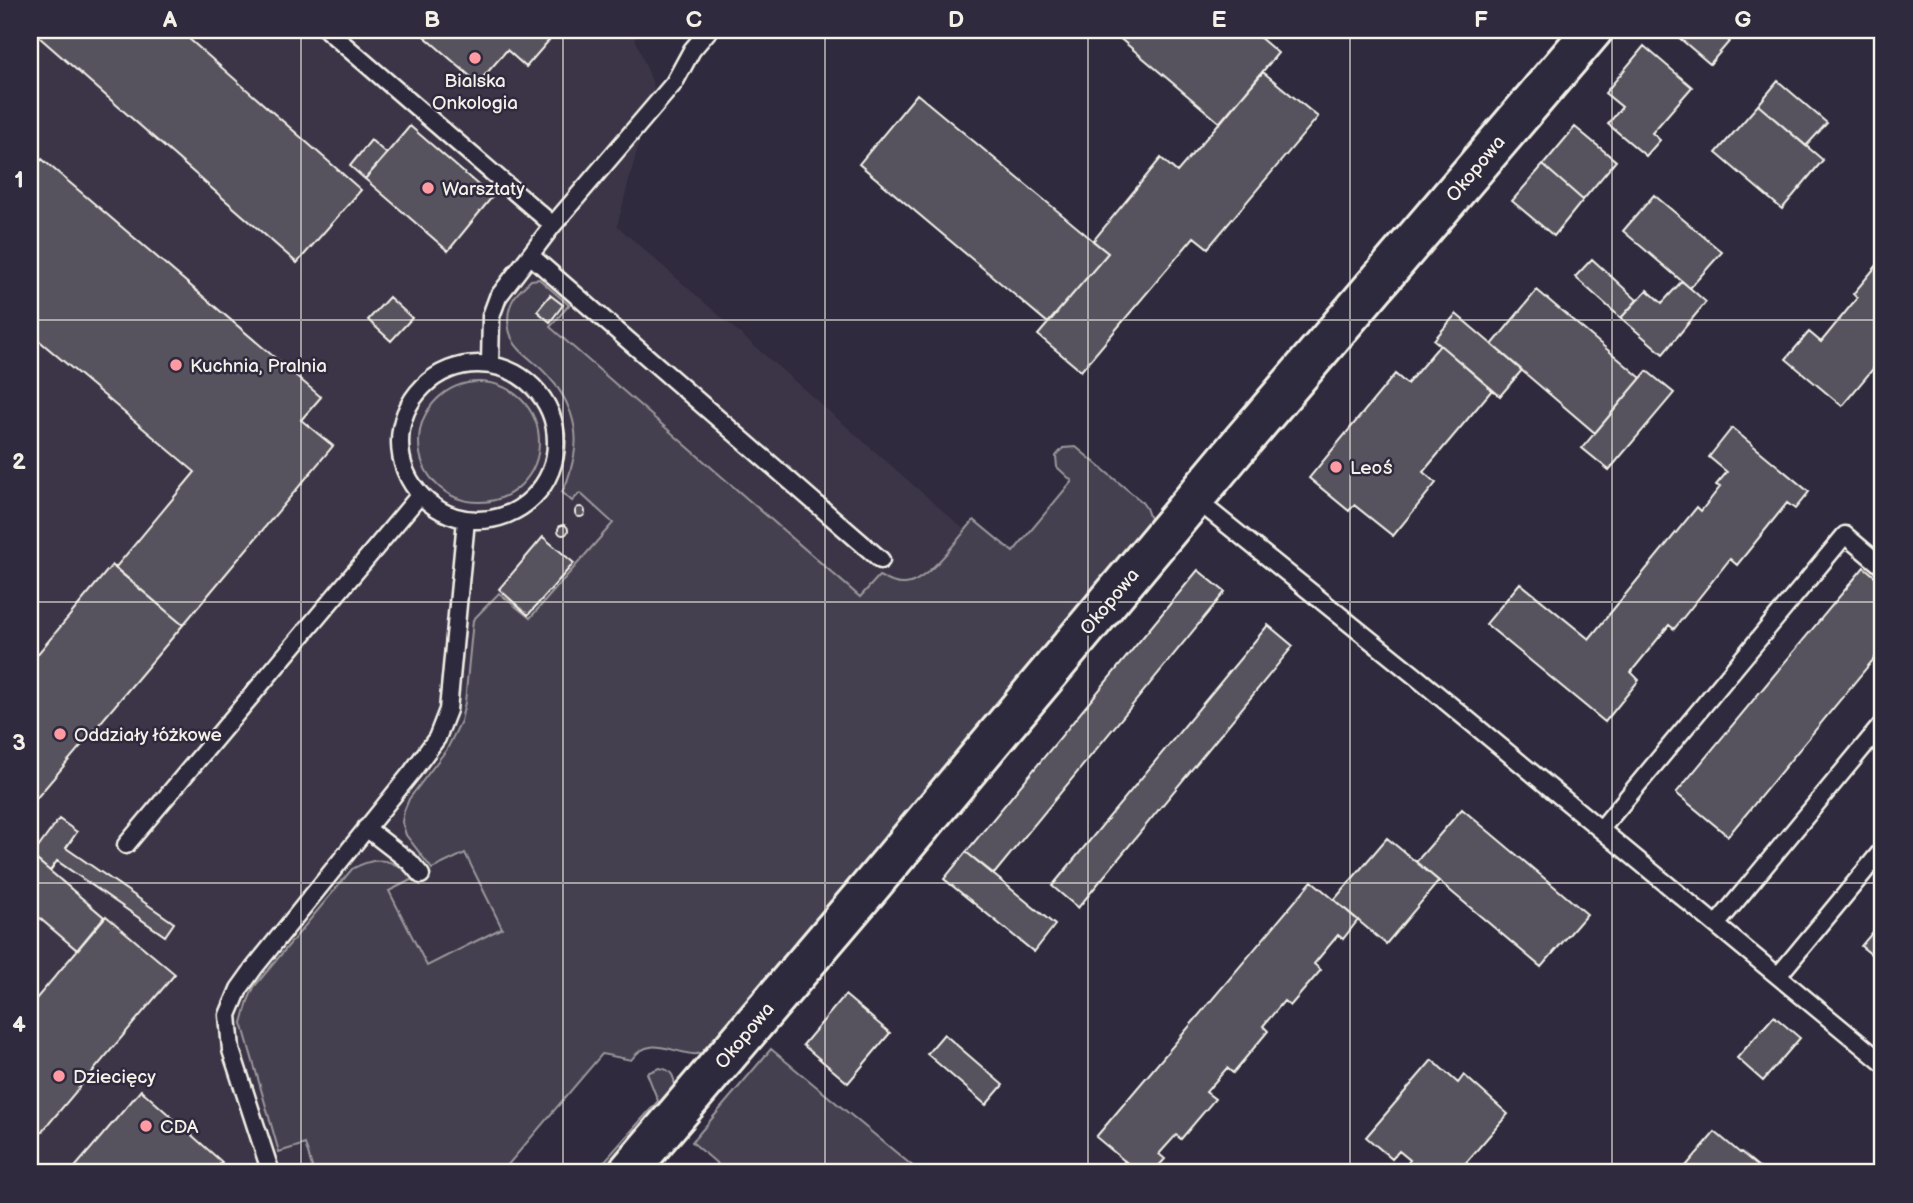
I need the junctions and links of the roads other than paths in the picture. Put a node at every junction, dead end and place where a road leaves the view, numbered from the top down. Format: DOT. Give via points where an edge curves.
graph roads {
  1 [pos="327,30"];
  2 [pos="709,30"];
  3 [pos="1593,30"];
  4 [pos="553,226"];
  5 [pos="531,256"];
  6 [pos="490,364"];
  7 [pos="419,496"];
  8 [pos="1194,498"];
  9 [pos="466,520"];
  10 [pos="881,560"];
  11 [pos="1883,567"];
  12 [pos="1883,723"];
  13 [pos="366,828"];
  14 [pos="1601,829"];
  15 [pos="126,845"];
  16 [pos="1883,849"];
  17 [pos="421,875"];
  18 [pos="1716,925"];
  19 [pos="1778,976"];
  20 [pos="1883,1063"];
  21 [pos="271,1173"];
  22 [pos="626,1173"];
  1 -- 4 [label="lane"];
  2 -- 4 [label="lane" via="674,83"];
  3 -- 8 [label="street, Okopowa"];
  4 -- 5 [label="lane"];
  5 -- 6 [label="lane" via="498,297 491,316"];
  5 -- 10 [label="lane"];
  6 -- 7 [label="lane" via="462,365 436,375 415,393 402,418 399,446 405,473"];
  6 -- 9 [label="lane" via="514,372 534,386 556,430 556,455 533,499 512,513"];
  7 -- 9 [label="lane" via="440,512"];
  7 -- 15 [label="lane"];
  8 -- 14 [label="lane"];
  8 -- 22 [label="street, Okopowa"];
  9 -- 13 [label="lane" via="448,710 437,738"];
  11 -- 14 [label="lane" via="1846,535"];
  12 -- 18 [label="lane"];
  13 -- 17 [label="lane"];
  13 -- 21 [label="lane" via="254,968 228,1015 230,1050"];
  14 -- 18 [label="lane"];
  16 -- 19 [label="lane"];
  18 -- 19 [label="lane"];
  19 -- 20 [label="lane"];
}
